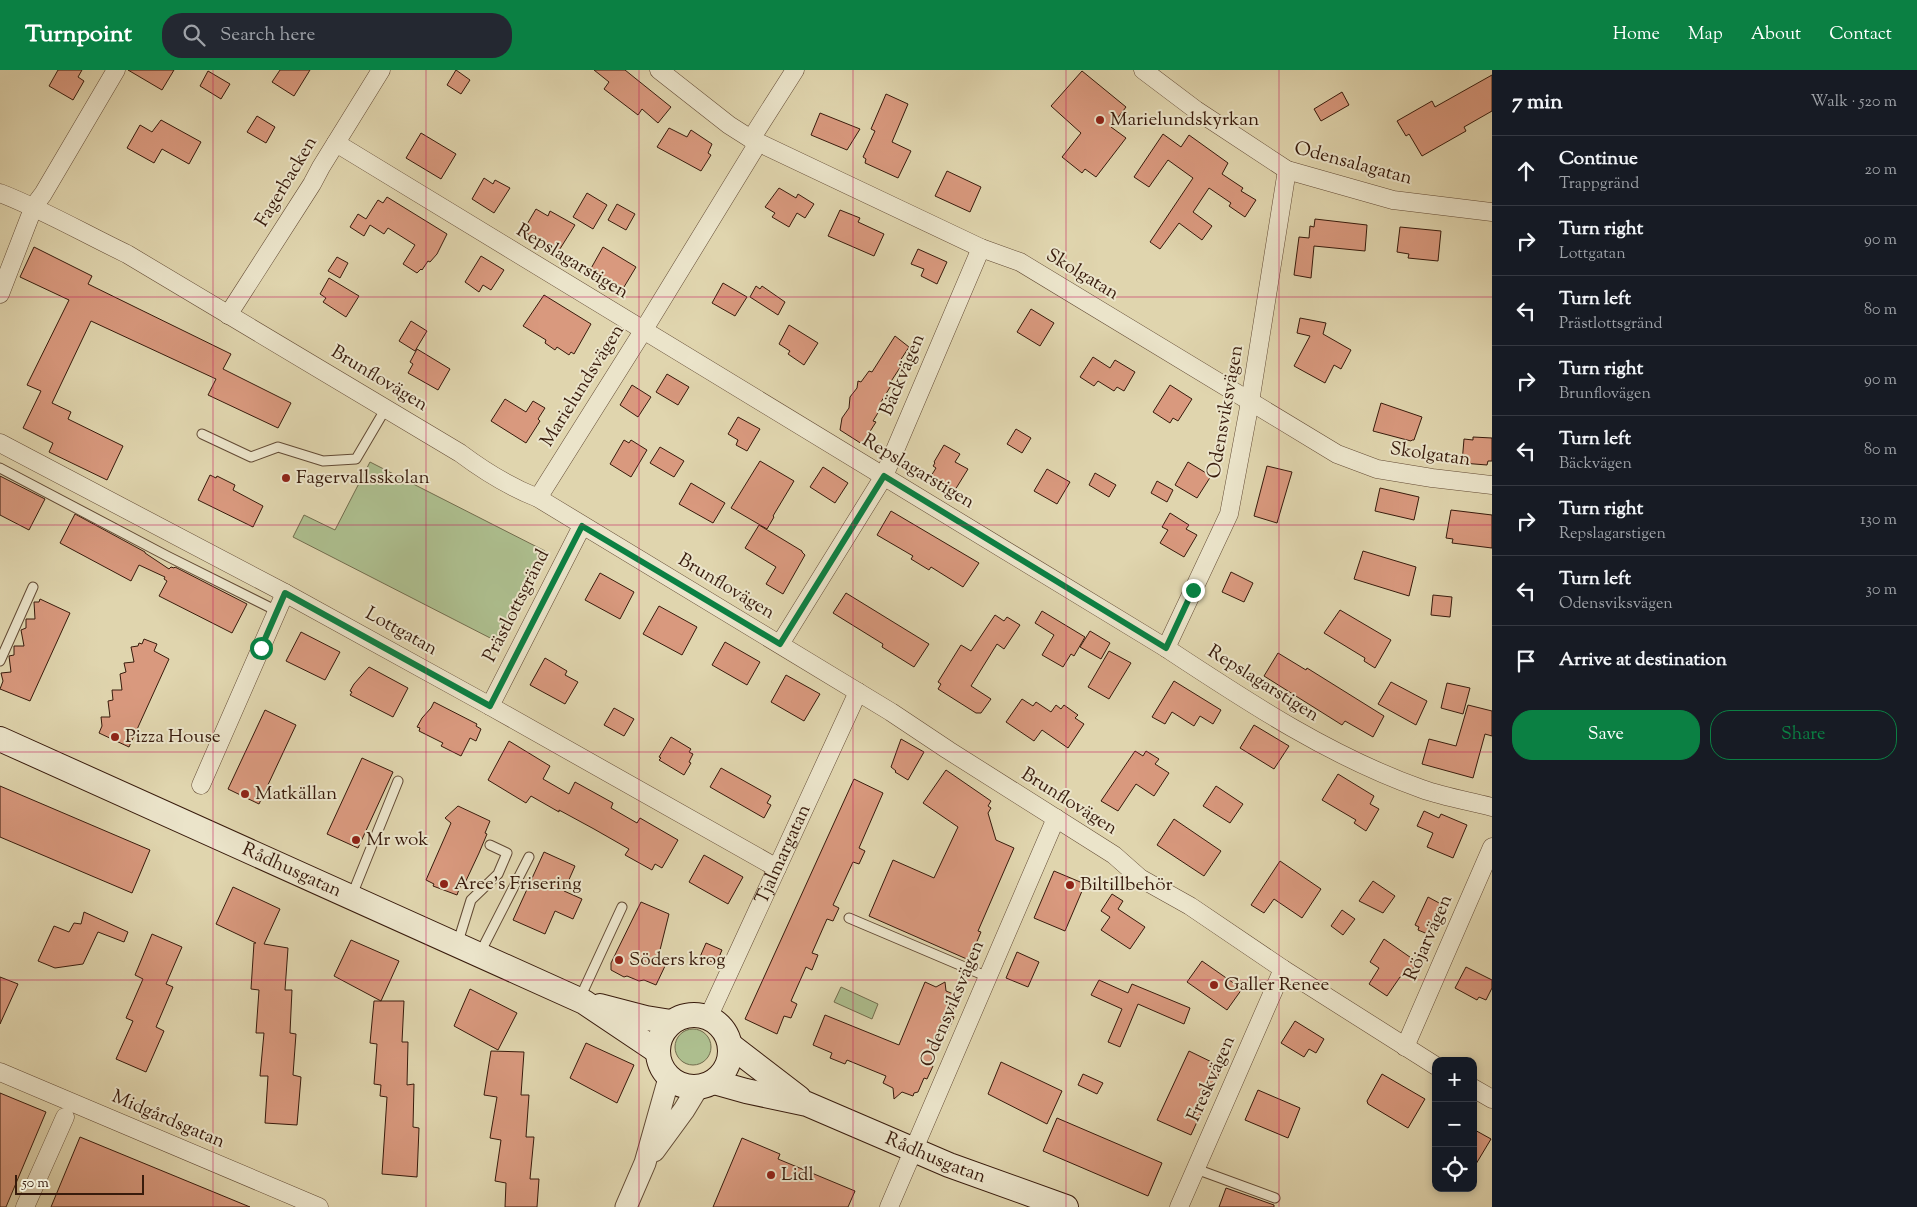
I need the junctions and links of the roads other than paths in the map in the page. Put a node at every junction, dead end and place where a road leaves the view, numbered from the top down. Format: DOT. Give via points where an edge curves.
graph roads {
  1 [pos="116,70"];
  2 [pos="381,70"];
  3 [pos="659,70"];
  4 [pos="795,70"];
  5 [pos="1143,70"];
  6 [pos="754,141"];
  7 [pos="336,143"];
  8 [pos="1287,170"];
  9 [pos="0,193"];
  10 [pos="34,206"];
  11 [pos="1492,212"];
  12 [pos="980,248"];
  13 [pos="0,294"];
  14 [pos="228,315"];
  15 [pos="643,331"];
  16 [pos="1250,402"];
  17 [pos="386,408"];
  18 [pos="202,434"];
  19 [pos="0,443"];
  20 [pos="0,468"];
  21 [pos="884,476"];
  22 [pos="1492,485"];
  23 [pos="538,498"];
  24 [pos="582,526"];
  25 [pos="33,587"];
  26 [pos="285,593"];
  27 [pos="277,611"];
  28 [pos="780,644"];
  29 [pos="1166,648"];
  30 [pos="0,661"];
  31 [pos="858,692"];
  32 [pos="490,706"];
  33 [pos="0,739"];
  34 [pos="398,781"];
  35 [pos="201,785"];
  36 [pos="1492,807"];
  37 [pos="1056,818"];
  38 [pos="490,845"];
  39 [pos="1492,847"];
  40 [pos="529,857"];
  41 [pos="777,868"];
  42 [pos="351,898"];
  43 [pos="622,908"];
  44 [pos="849,918"];
  45 [pos="457,945"];
  46 [pos="478,955"];
  47 [pos="1284,969"];
  48 [pos="988,977"];
  49 [pos="581,1001"];
  50 [pos="708,1018"];
  51 [pos="671,1022"];
  52 [pos="730,1045"];
  53 [pos="1405,1047"];
  54 [pos="657,1051"];
  55 [pos="1432,1064"];
  56 [pos="0,1072"];
  57 [pos="669,1078"];
  58 [pos="706,1084"];
  59 [pos="1477,1090"];
  60 [pos="1492,1099"];
  61 [pos="807,1104"];
  62 [pos="65,1117"];
  63 [pos="914,1149"];
  64 [pos="645,1163"];
  65 [pos="1196,1168"];
  66 [pos="1275,1198"];
  67 [pos="25,1207"];
  68 [pos="319,1207"];
  69 [pos="626,1207"];
  70 [pos="889,1207"];
  71 [pos="1066,1207"];
  72 [pos="1179,1207"];
  1 -- 10 [label="street"];
  2 -- 7 [label="street, Fagerbacken"];
  3 -- 6 [label="street, Skolgatan"];
  4 -- 6 [label="street, Marielundsvägen"];
  5 -- 8 [label="street, Odensalagatan" via="1196,110"];
  6 -- 12 [label="street, Skolgatan"];
  6 -- 15 [label="street, Marielundsvägen"];
  7 -- 14 [label="street, Fagerbacken"];
  7 -- 15 [label="street, Repslagarstigen"];
  8 -- 11 [label="street, Odensalagatan" via="1392,200"];
  8 -- 16 [label="street, Odensviksvägen"];
  9 -- 10 [label="street, Brunflovägen"];
  10 -- 13 [label="street"];
  10 -- 14 [label="street, Brunflovägen" via="127,254"];
  12 -- 16 [label="street, Skolgatan" via="1020,262"];
  12 -- 21 [label="street, Bäckvägen"];
  14 -- 17 [label="street, Brunflovägen"];
  15 -- 21 [label="street, Repslagarstigen"];
  15 -- 23 [label="street, Marielundsvägen"];
  16 -- 22 [label="street, Skolgatan" via="1337,454 1377,469"];
  16 -- 29 [label="street, Odensviksvägen" via="1229,514"];
  17 -- 18 [label="lane" via="356,459 323,462 278,446 251,456"];
  17 -- 23 [label="street, Brunflovägen" via="499,479"];
  19 -- 26 [label="street, Lottgatan"];
  20 -- 27 [label="lane"];
  21 -- 28 [label="street, Bäckvägen"];
  21 -- 29 [label="street, Repslagarstigen"];
  23 -- 24 [label="street, Brunflovägen"];
  24 -- 28 [label="street, Brunflovägen"];
  24 -- 32 [label="street, Prästlottsgränd"];
  25 -- 30 [label="lane"];
  26 -- 27 [label="street"];
  26 -- 32 [label="street, Lottgatan"];
  27 -- 35 [label="street"];
  28 -- 31 [label="street, Brunflovägen"];
  29 -- 36 [label="street, Repslagarstigen" via="1267,714 1350,760 1423,790"];
  31 -- 37 [label="street, Brunflovägen"];
  31 -- 41 [label="street, Tjalmargatan"];
  32 -- 41 [label="street, Lottgatan"];
  33 -- 42 [label="main road, Rådhusgatan"];
  34 -- 42 [label="lane"];
  37 -- 47 [label="street, Brunflovägen" via="1114,855 1140,878 1190,906"];
  37 -- 48 [label="street, Odensviksvägen"];
  38 -- 45 [label="lane" via="507,853 498,874 471,900"];
  39 -- 53 [label="street, Röjarvägen"];
  40 -- 46 [label="lane"];
  41 -- 50 [label="street, Tjalmargatan"];
  42 -- 45 [label="main road, Rådhusgatan"];
  43 -- 49 [label="lane"];
  44 -- 48 [label="lane"];
  45 -- 46 [label="main road, Rådhusgatan"];
  46 -- 49 [label="main road, Rådhusgatan"];
  47 -- 53 [label="street, Brunflovägen"];
  47 -- 65 [label="street, Freskvägen"];
  48 -- 63 [label="street, Odensviksvägen"];
  49 -- 51 [label="main road, Rådhusgatan"];
  49 -- 54 [label="main road, Rådhusgatan"];
  50 -- 51 [label="main road" via="694,1014"];
  50 -- 52 [label="main road" via="718,1023"];
  51 -- 54 [label="main road" via="661,1035"];
  52 -- 58 [label="main road" via="730,1055 722,1075"];
  52 -- 61 [label="main road, Rådhusgatan"];
  53 -- 55 [label="street, Brunflovägen"];
  54 -- 57 [label="main road" via="660,1066"];
  56 -- 68 [label="street, Midgårdsgatan"];
  57 -- 58 [label="main road" via="688,1087"];
  57 -- 64 [label="street"];
  58 -- 61 [label="main road, Rådhusgatan"];
  58 -- 64 [label="street"];
  59 -- 60 [label="street"];
  61 -- 63 [label="main road, Rådhusgatan"];
  62 -- 67 [label="street"];
  63 -- 70 [label="street, Odensviksvägen"];
  63 -- 71 [label="main road, Rådhusgatan"];
  64 -- 69 [label="street"];
  65 -- 66 [label="lane"];
  65 -- 72 [label="street, Freskvägen"];
}
